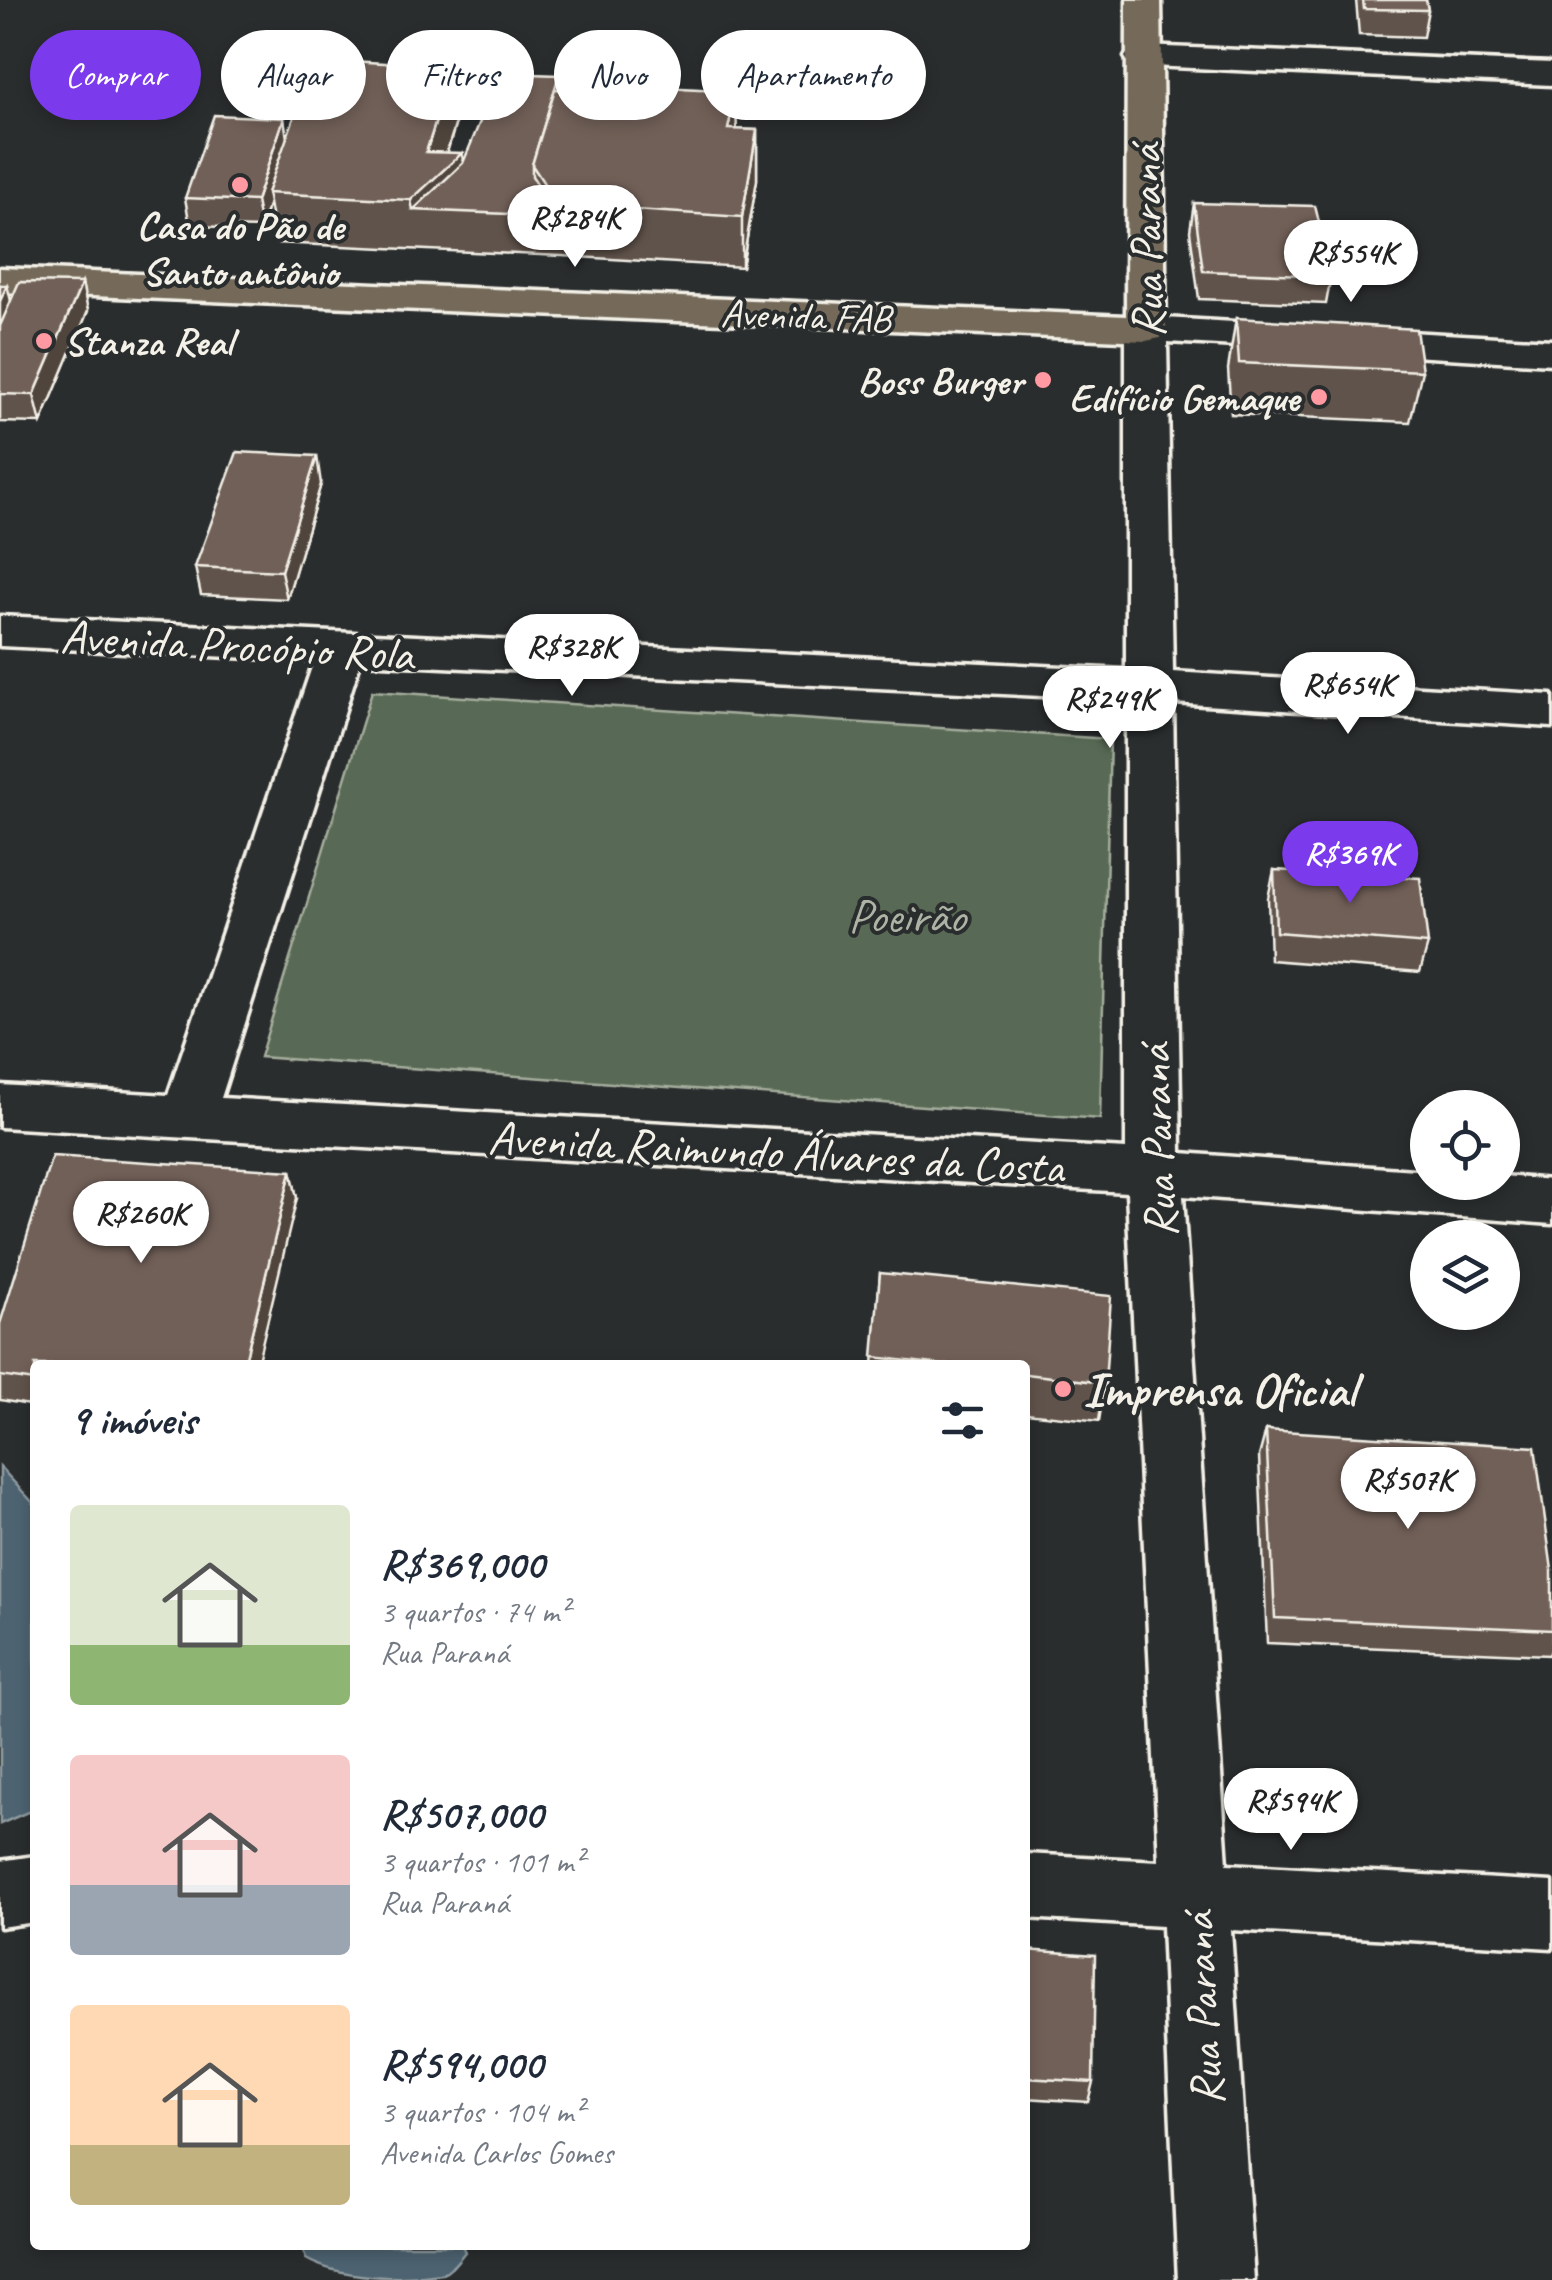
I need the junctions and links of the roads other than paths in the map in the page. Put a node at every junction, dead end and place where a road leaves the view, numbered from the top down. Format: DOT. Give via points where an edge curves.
graph roads {
  1 [pos="1144,0"];
  2 [pos="1142,57"];
  3 [pos="1552,74"];
  4 [pos="0,280"];
  5 [pos="1146,329"];
  6 [pos="1552,352"];
  7 [pos="0,630"];
  8 [pos="341,650"];
  9 [pos="1148,686"];
  10 [pos="1552,711"];
  11 [pos="0,1106"];
  12 [pos="187,1119"];
  13 [pos="1154,1172"];
  14 [pos="1552,1202"];
  15 [pos="1030,1886"];
  16 [pos="30,1890"];
  17 [pos="0,1894"];
  18 [pos="1195,1898"];
  19 [pos="1552,1915"];
  20 [pos="1216,2280"];
  1 -- 2 [label="main road, Rua Paraná"];
  2 -- 3 [label="street"];
  2 -- 5 [label="main road, Rua Paraná"];
  4 -- 5 [label="main road, Avenida FAB"];
  5 -- 6 [label="street, Avenida FAB"];
  5 -- 9 [label="street, Rua Paraná"];
  7 -- 8 [label="street, Avenida Procópio Rola"];
  8 -- 9 [label="street, Avenida Procópio Rola"];
  8 -- 12 [label="street"];
  9 -- 10 [label="street, Avenida Procópio Rola"];
  9 -- 13 [label="street, Rua Paraná"];
  11 -- 12 [label="street, Avenida Raimundo Álvares da Costa"];
  12 -- 13 [label="street, Avenida Raimundo Álvares da Costa"];
  13 -- 14 [label="street, Avenida Raimundo Álvares da Costa"];
  13 -- 18 [label="street, Rua Paraná"];
  15 -- 18 [label="street"];
  16 -- 17 [label="street"];
  18 -- 19 [label="street"];
  18 -- 20 [label="street, Rua Paraná"];
}
